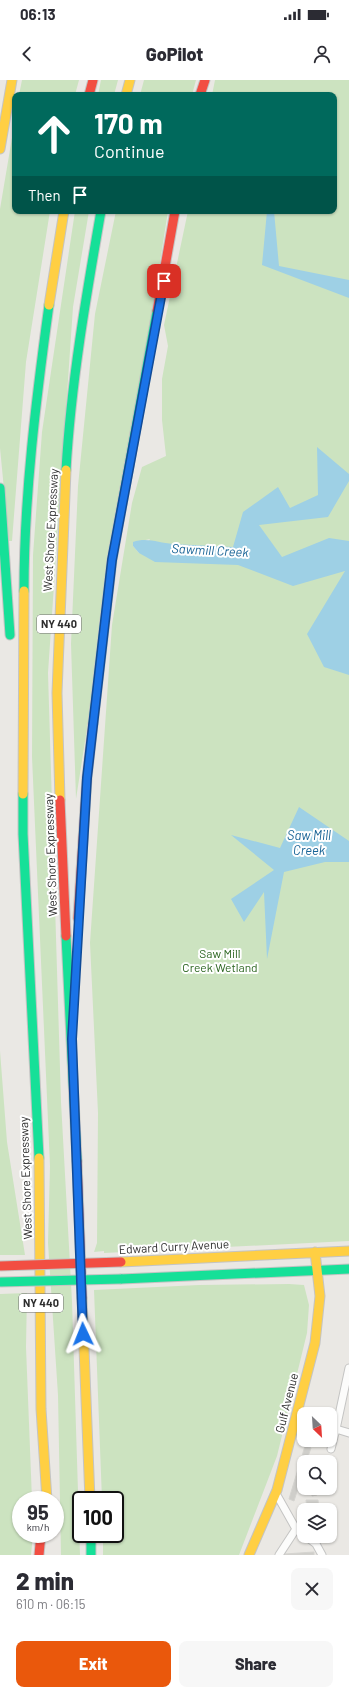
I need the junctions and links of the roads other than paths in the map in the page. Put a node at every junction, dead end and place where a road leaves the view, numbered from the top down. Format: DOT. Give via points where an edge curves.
graph roads {
  1 [pos="12,80"];
  2 [pos="93,80"];
  3 [pos="130,80"];
  4 [pos="205,80"];
  5 [pos="90,92"];
  6 [pos="127,92"];
  7 [pos="201,92"];
  8 [pos="0,149"];
  9 [pos="64,214"];
  10 [pos="100,214"];
  11 [pos="174,214"];
  12 [pos="0,488"];
  13 [pos="10,644"];
  14 [pos="14,699"];
  15 [pos="23,834"];
  16 [pos="77,928"];
  17 [pos="76,952"];
  18 [pos="72,1039"];
  19 [pos="349,1251"];
  20 [pos="315,1252"];
  21 [pos="0,1266"];
  22 [pos="349,1269"];
  23 [pos="317,1271"];
  24 [pos="0,1282"];
  25 [pos="349,1368"];
  26 [pos="41,1409"];
  27 [pos="337,1424"];
  28 [pos="337,1429"];
  29 [pos="349,1434"];
  30 [pos="42,1491"];
  31 [pos="46,1491"];
  32 [pos="90,1491"];
  33 [pos="276,1493"];
  34 [pos="296,1529"];
  35 [pos="40,1543"];
  36 [pos="50,1543"];
  37 [pos="90,1543"];
  38 [pos="50,1548"];
  39 [pos="39,1555"];
  40 [pos="91,1555"];
  41 [pos="249,1555"];
  42 [pos="279,1555"];
  43 [pos="322,1555"];
  1 -- 8 [label="main road"];
  2 -- 5 [label="main road"];
  3 -- 6 [label="main road"];
  4 -- 7 [label="main road"];
  9 -- 15 [label="main road, West Shore Expressway / NY 440" via="33,434 24,554"];
  10 -- 18 [label="main road, West Shore Expressway / NY 440" via="83,311 68,436 61,562 58,693 61,834"];
  11 -- 16 [label="main road" via="112,560 87,778"];
  12 -- 13 [label="main road"];
  14 -- 15 [label="main road"];
  15 -- 26 [label="main road, West Shore Expressway / NY 440" via="40,1179"];
  17 -- 18 [label="main road"];
  18 -- 32 [label="main road, West Shore Expressway / NY 440"];
  19 -- 20 [label="main road, Edward Curry Avenue"];
  20 -- 21 [label="main road, Edward Curry Avenue, bridge"];
  20 -- 23 [label="main road, Gulf Avenue"];
  22 -- 23 [label="main road"];
  23 -- 24 [label="main road, bridge"];
  23 -- 33 [label="main road, Gulf Avenue" via="320,1296 314,1344"];
  25 -- 27 [label="lane"];
  26 -- 30 [label="main road"];
  26 -- 31 [label="main road, West Shore Expressway / NY 440"];
  28 -- 29 [label="lane"];
  33 -- 34 [label="lane"];
  33 -- 41 [label="main road, Gulf Avenue"];
  34 -- 42 [label="lane"];
  34 -- 43 [label="lane" via="316,1544"];
  35 -- 39 [label="main road"];
  36 -- 38 [label="main road"];
  37 -- 40 [label="main road"];
}
